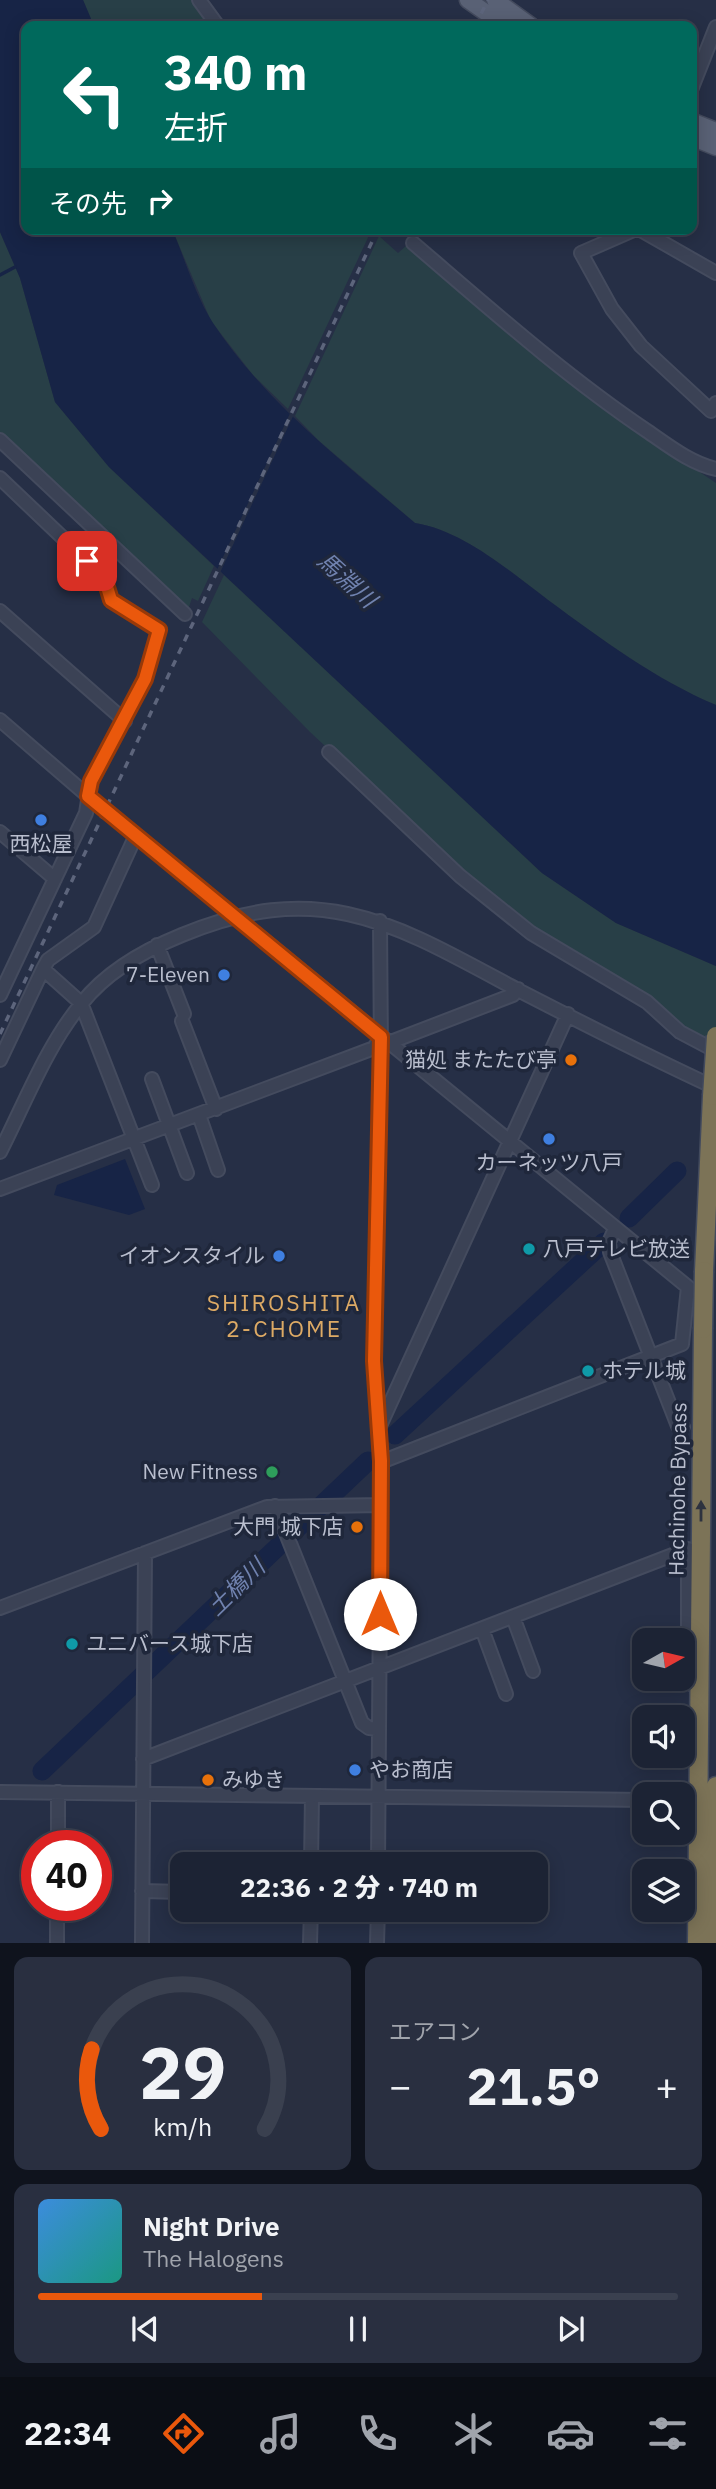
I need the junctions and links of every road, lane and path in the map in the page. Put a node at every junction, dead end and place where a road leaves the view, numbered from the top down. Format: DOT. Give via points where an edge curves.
graph roads {
  1 [pos="199,0"];
  2 [pos="468,0"];
  3 [pos="495,0"];
  4 [pos="214,21"];
  5 [pos="498,21"];
  6 [pos="524,21"];
  7 [pos="716,27"];
  8 [pos="697,75"];
  9 [pos="697,123"];
  10 [pos="716,131"];
  11 [pos="697,139"];
  12 [pos="716,147"];
  13 [pos="623,235"];
  14 [pos="648,235"];
  15 [pos="414,243"];
  16 [pos="716,273"];
  17 [pos="716,402"];
  18 [pos="0,440"];
  19 [pos="716,469"];
  20 [pos="0,478"];
  21 [pos="0,611"];
  22 [pos="186,614"];
  23 [pos="0,720"];
  24 [pos="125,721"];
  25 [pos="329,752"];
  26 [pos="88,796"];
  27 [pos="0,832"];
  28 [pos="136,835"];
  29 [pos="54,879"];
  30 [pos="234,915"];
  31 [pos="380,921"];
  32 [pos="157,945"];
  33 [pos="43,970"];
  34 [pos="518,989"];
  35 [pos="0,995"];
  36 [pos="81,1003"];
  37 [pos="568,1014"];
  38 [pos="716,1036"];
  39 [pos="384,1040"];
  40 [pos="716,1051"];
  41 [pos="0,1059"];
  42 [pos="152,1079"];
  43 [pos="714,1092"];
  44 [pos="216,1109"];
  45 [pos="199,1115"];
  46 [pos="170,1126"];
  47 [pos="133,1140"];
  48 [pos="509,1141"];
  49 [pos="0,1152"];
  50 [pos="218,1170"];
  51 [pos="187,1173"];
  52 [pos="152,1185"];
  53 [pos="0,1189"];
  54 [pos="615,1229"];
  55 [pos="651,1356"];
  56 [pos="683,1427"];
  57 [pos="379,1430"];
  58 [pos="381,1461"];
  59 [pos="381,1505"];
  60 [pos="275,1506"];
  61 [pos="145,1553"];
  62 [pos="0,1608"];
  63 [pos="513,1617"];
  64 [pos="482,1629"];
  65 [pos="380,1669"];
  66 [pos="533,1671"];
  67 [pos="345,1682"];
  68 [pos="699,1689"];
  69 [pos="506,1694"];
  70 [pos="379,1729"];
  71 [pos="143,1759"];
  72 [pos="691,1782"];
  73 [pos="716,1786"];
  74 [pos="0,1792"];
  75 [pos="58,1792"];
  76 [pos="143,1793"];
  77 [pos="312,1796"];
  78 [pos="379,1797"];
  79 [pos="632,1800"];
  80 [pos="695,1800"];
  81 [pos="716,1800"];
  82 [pos="58,1830"];
  83 [pos="692,1845"];
  84 [pos="311,1852"];
  85 [pos="378,1852"];
  86 [pos="142,1891"];
  87 [pos="170,1892"];
  88 [pos="57,1921"];
  89 [pos="311,1922"];
  90 [pos="378,1922"];
  91 [pos="57,1943"];
  92 [pos="142,1943"];
  93 [pos="310,1943"];
  94 [pos="377,1943"];
  95 [pos="697,1943"];
  96 [pos="714,1943"];
  1 -- 4 [label="street"];
  2 -- 5 [label="main road"];
  3 -- 6 [label="main road"];
  7 -- 8 [label="street"];
  9 -- 10 [label="main road"];
  11 -- 12 [label="main road"];
  13 -- 17 [label="street" via="581,253 612,309 641,346 711,411"];
  14 -- 16 [label="street"];
  15 -- 19 [label="street" via="495,315 624,415 699,465"];
  18 -- 22 [label="street"];
  20 -- 24 [label="street" via="104,577 111,600 159,630 145,679"];
  21 -- 24 [label="street"];
  23 -- 26 [label="street"];
  24 -- 26 [label="street" via="91,781"];
  25 -- 40 [label="street" via="460,876 531,933 647,1002 680,1032"];
  26 -- 28 [label="street"];
  26 -- 29 [label="street" via="86,813"];
  27 -- 29 [label="street"];
  28 -- 30 [label="street"];
  28 -- 33 [label="street" via="94,927 48,960"];
  29 -- 35 [label="street"];
  30 -- 31 [label="street" via="297,909"];
  30 -- 32 [label="street"];
  30 -- 39 [label="street"];
  31 -- 34 [label="street" via="429,941"];
  31 -- 39 [label="street"];
  32 -- 36 [label="street" via="116,970"];
  32 -- 44 [label="street"];
  33 -- 36 [label="street"];
  33 -- 41 [label="street"];
  34 -- 37 [label="street"];
  34 -- 39 [label="street" via="513,995"];
  36 -- 47 [label="street"];
  36 -- 49 [label="street"];
  37 -- 43 [label="street"];
  37 -- 48 [label="street"];
  38 -- 43 [label="highway, Hachinohe Bypass, bridge"];
  39 -- 44 [label="street" via="374,1048"];
  39 -- 48 [label="street"];
  39 -- 57 [label="street" via="374,1361"];
  42 -- 46 [label="street"];
  68 -- 43 [label="highway, Hachinohe Bypass, one-way, bridge" via="704,1271"];
  44 -- 45 [label="street"];
  45 -- 46 [label="street"];
  45 -- 50 [label="street"];
  46 -- 47 [label="street"];
  46 -- 51 [label="street"];
  47 -- 52 [label="street"];
  47 -- 53 [label="street"];
  48 -- 54 [label="street"];
  48 -- 57 [label="street"];
  54 -- 55 [label="street" via="610,1252"];
  54 -- 55 [label="street" via="691,1289 682,1344"];
  55 -- 56 [label="street" via="678,1426"];
  55 -- 58 [label="street"];
  57 -- 58 [label="street"];
  58 -- 59 [label="street"];
  59 -- 60 [label="street"];
  59 -- 65 [label="street"];
  60 -- 61 [label="street"];
  60 -- 67 [label="street"];
  61 -- 62 [label="street"];
  61 -- 71 [label="street"];
  63 -- 64 [label="street"];
  63 -- 66 [label="street"];
  63 -- 68 [label="street" via="688,1549 688,1682"];
  64 -- 65 [label="street"];
  64 -- 69 [label="street"];
  65 -- 67 [label="street"];
  65 -- 70 [label="street"];
  67 -- 70 [label="street" via="364,1727"];
  67 -- 71 [label="street"];
  68 -- 72 [label="highway, Hachinohe Bypass"];
  70 -- 78 [label="street"];
  71 -- 76 [label="street"];
  73 -- 81 [label="highway"];
  74 -- 75 [label="street"];
  75 -- 76 [label="street"];
  75 -- 82 [label="street"];
  76 -- 77 [label="street"];
  76 -- 86 [label="street"];
  77 -- 78 [label="street"];
  77 -- 84 [label="street"];
  78 -- 79 [label="street"];
  78 -- 85 [label="street"];
  80 -- 81 [label="street"];
  81 -- 96 [label="highway"];
  83 -- 95 [label="highway, Hachinohe Bypass"];
  86 -- 87 [label="street"];
  86 -- 92 [label="street"];
  88 -- 91 [label="street"];
  89 -- 93 [label="street"];
  90 -- 94 [label="street"];
}
